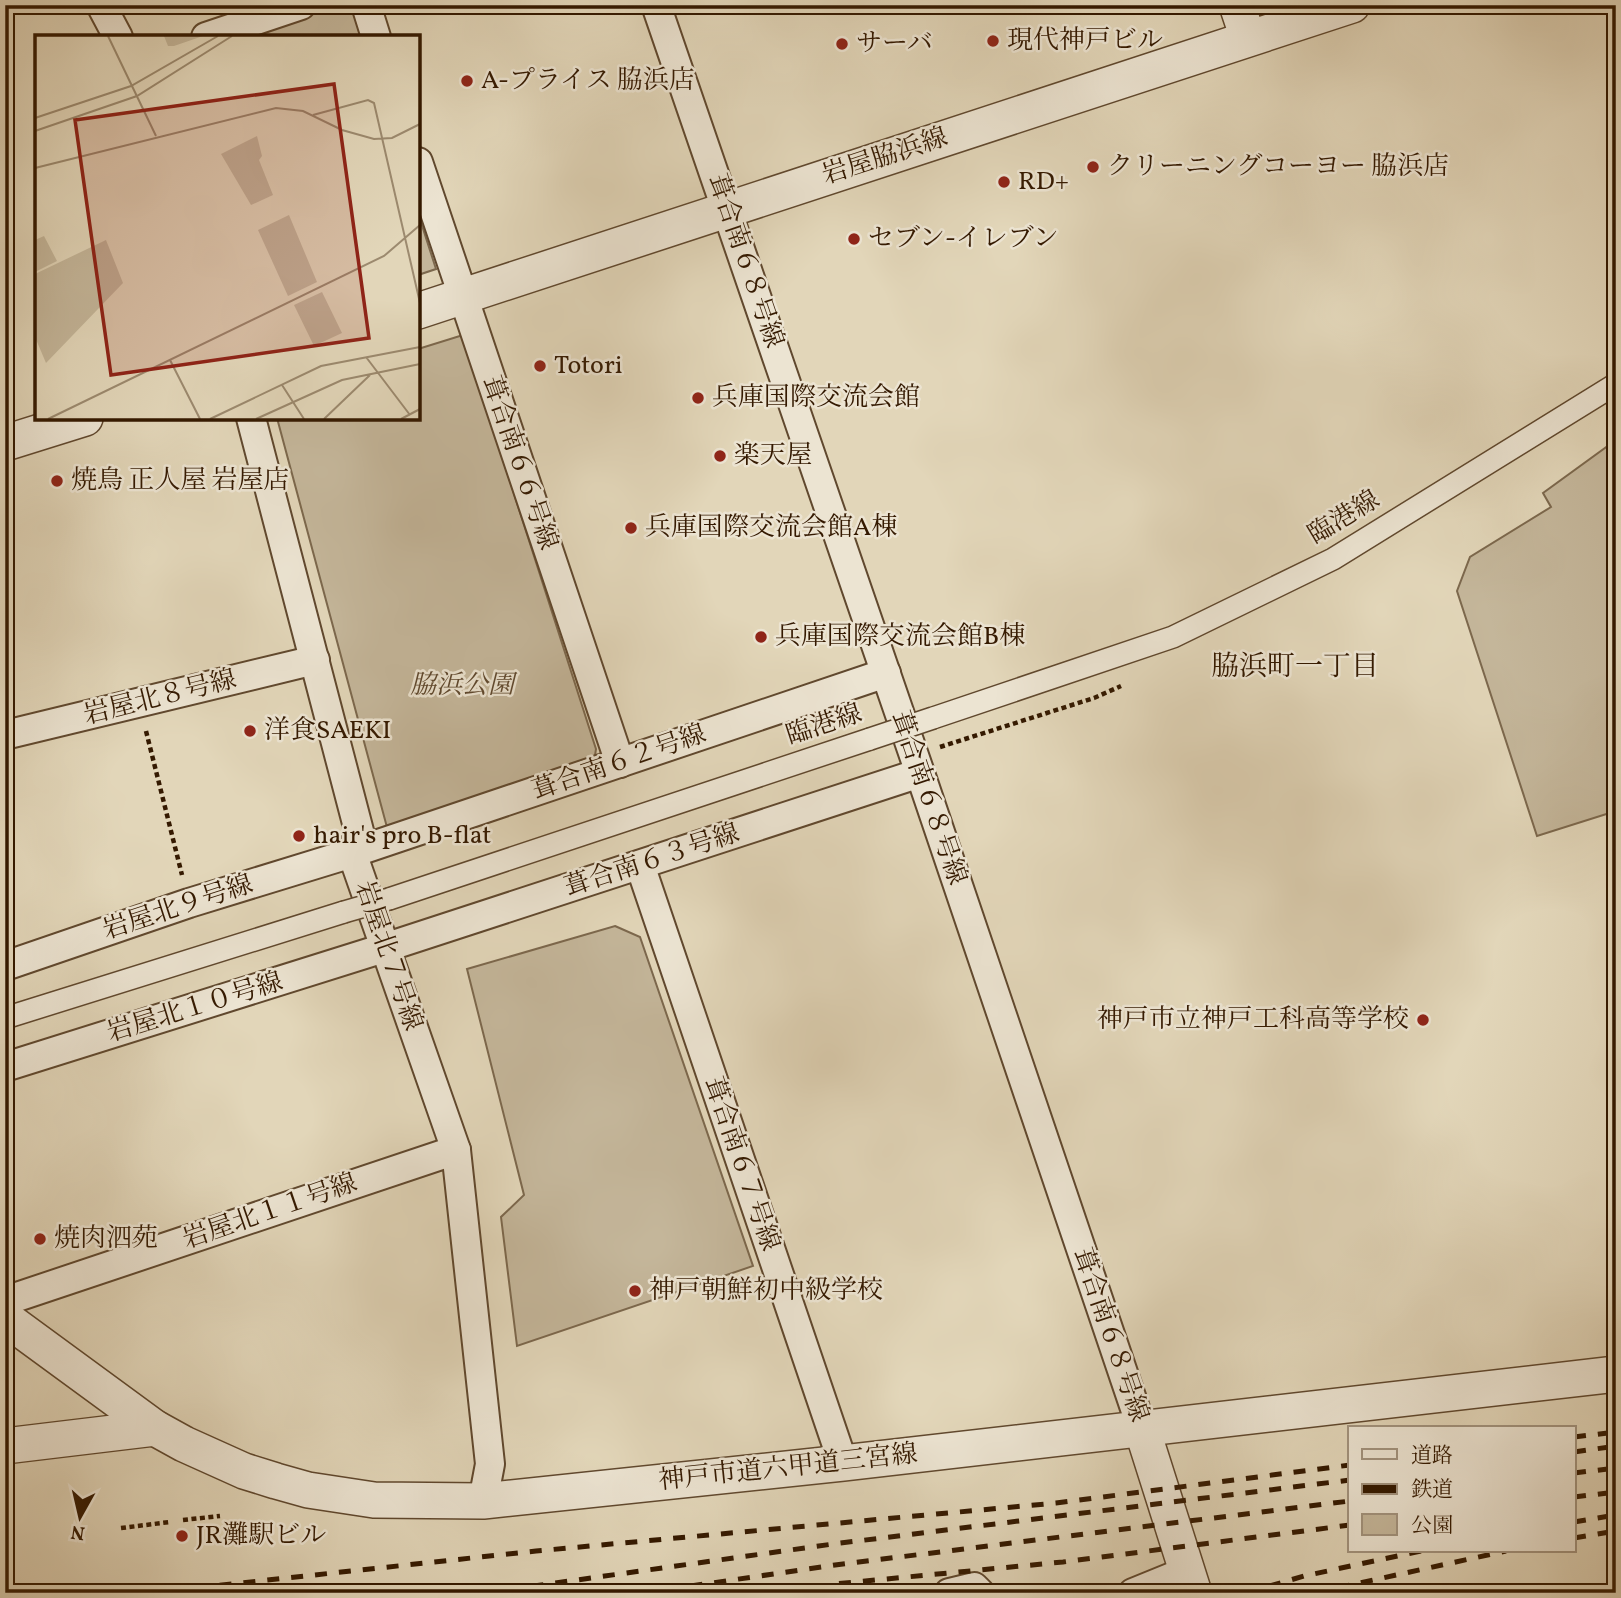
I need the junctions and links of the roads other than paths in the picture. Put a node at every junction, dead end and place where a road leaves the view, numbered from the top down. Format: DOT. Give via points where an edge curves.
graph roads {
  1 [pos="101,5"];
  2 [pos="301,5"];
  3 [pos="366,5"];
  4 [pos="656,5"];
  5 [pos="1237,5"];
  6 [pos="1352,5"];
  7 [pos="117,35"];
  8 [pos="212,35"];
  9 [pos="375,35"];
  10 [pos="1248,38"];
  11 [pos="420,168"];
  12 [pos="727,209"];
  13 [pos="463,296"];
  14 [pos="420,310"];
  15 [pos="1616,384"];
  16 [pos="79,420"];
  17 [pos="252,420"];
  18 [pos="5,443"];
  19 [pos="315,660"];
  20 [pos="886,674"];
  21 [pos="5,735"];
  22 [pos="620,763"];
  23 [pos="920,773"];
  24 [pos="352,853"];
  25 [pos="640,865"];
  26 [pos="384,948"];
  27 [pos="5,966"];
  28 [pos="5,1018"];
  29 [pos="5,1067"];
  30 [pos="456,1150"];
  31 [pos="5,1301"];
  32 [pos="5,1318"];
  33 [pos="1616,1374"];
  34 [pos="155,1428"];
  35 [pos="1142,1429"];
  36 [pos="5,1446"];
  37 [pos="843,1463"];
  38 [pos="483,1501"];
  39 [pos="1190,1582"];
  40 [pos="949,1593"];
  41 [pos="981,1593"];
  42 [pos="1133,1593"];
  1 -- 7 [label="street"];
  2 -- 8 [label="street"];
  3 -- 9 [label="street"];
  4 -- 12 [label="street, 葺合南６８号線"];
  5 -- 10 [label="street"];
  6 -- 10 [label="street, 岩屋脇浜線"];
  10 -- 12 [label="street, 岩屋脇浜線"];
  11 -- 13 [label="street, 葺合南６６号線"];
  12 -- 13 [label="street, 岩屋脇浜線"];
  12 -- 20 [label="street, 葺合南６８号線"];
  13 -- 14 [label="street, 岩屋脇浜線"];
  13 -- 22 [label="street, 葺合南６６号線"];
  15 -- 28 [label="street, 臨港線, bridge" via="1333,559 1173,637 389,899"];
  16 -- 18 [label="street"];
  17 -- 19 [label="street, 岩屋北７号線"];
  19 -- 21 [label="street, 岩屋北８号線"];
  19 -- 24 [label="street, 岩屋北７号線" via="359,831"];
  20 -- 22 [label="street, 葺合南６２号線"];
  20 -- 23 [label="street, 葺合南６８号線"];
  22 -- 24 [label="street, 葺合南６２号線"];
  23 -- 25 [label="street, 葺合南６３号線"];
  23 -- 35 [label="street, 葺合南６８号線"];
  24 -- 26 [label="street, 岩屋北７号線"];
  24 -- 27 [label="street, 岩屋北９号線"];
  25 -- 26 [label="street, 葺合南６３号線"];
  25 -- 37 [label="street, 葺合南６７号線"];
  26 -- 29 [label="street, 岩屋北１０号線"];
  26 -- 30 [label="street, 岩屋北７号線"];
  30 -- 31 [label="street, 岩屋北１１号線"];
  30 -- 38 [label="street, 岩屋北７号線" via="490,1464"];
  32 -- 34 [label="street, 神戸市道六甲道三宮線"];
  33 -- 35 [label="street, 神戸市道六甲道三宮線"];
  34 -- 36 [label="street"];
  34 -- 38 [label="street, 神戸市道六甲道三宮線" via="214,1459 308,1490 373,1500"];
  35 -- 37 [label="street, 神戸市道六甲道三宮線"];
  35 -- 39 [label="street, 葺合南６８号線"];
  37 -- 38 [label="street, 神戸市道六甲道三宮線"];
  39 -- 42 [label="street"];
  40 -- 41 [label="street" via="974,1587"];
}
